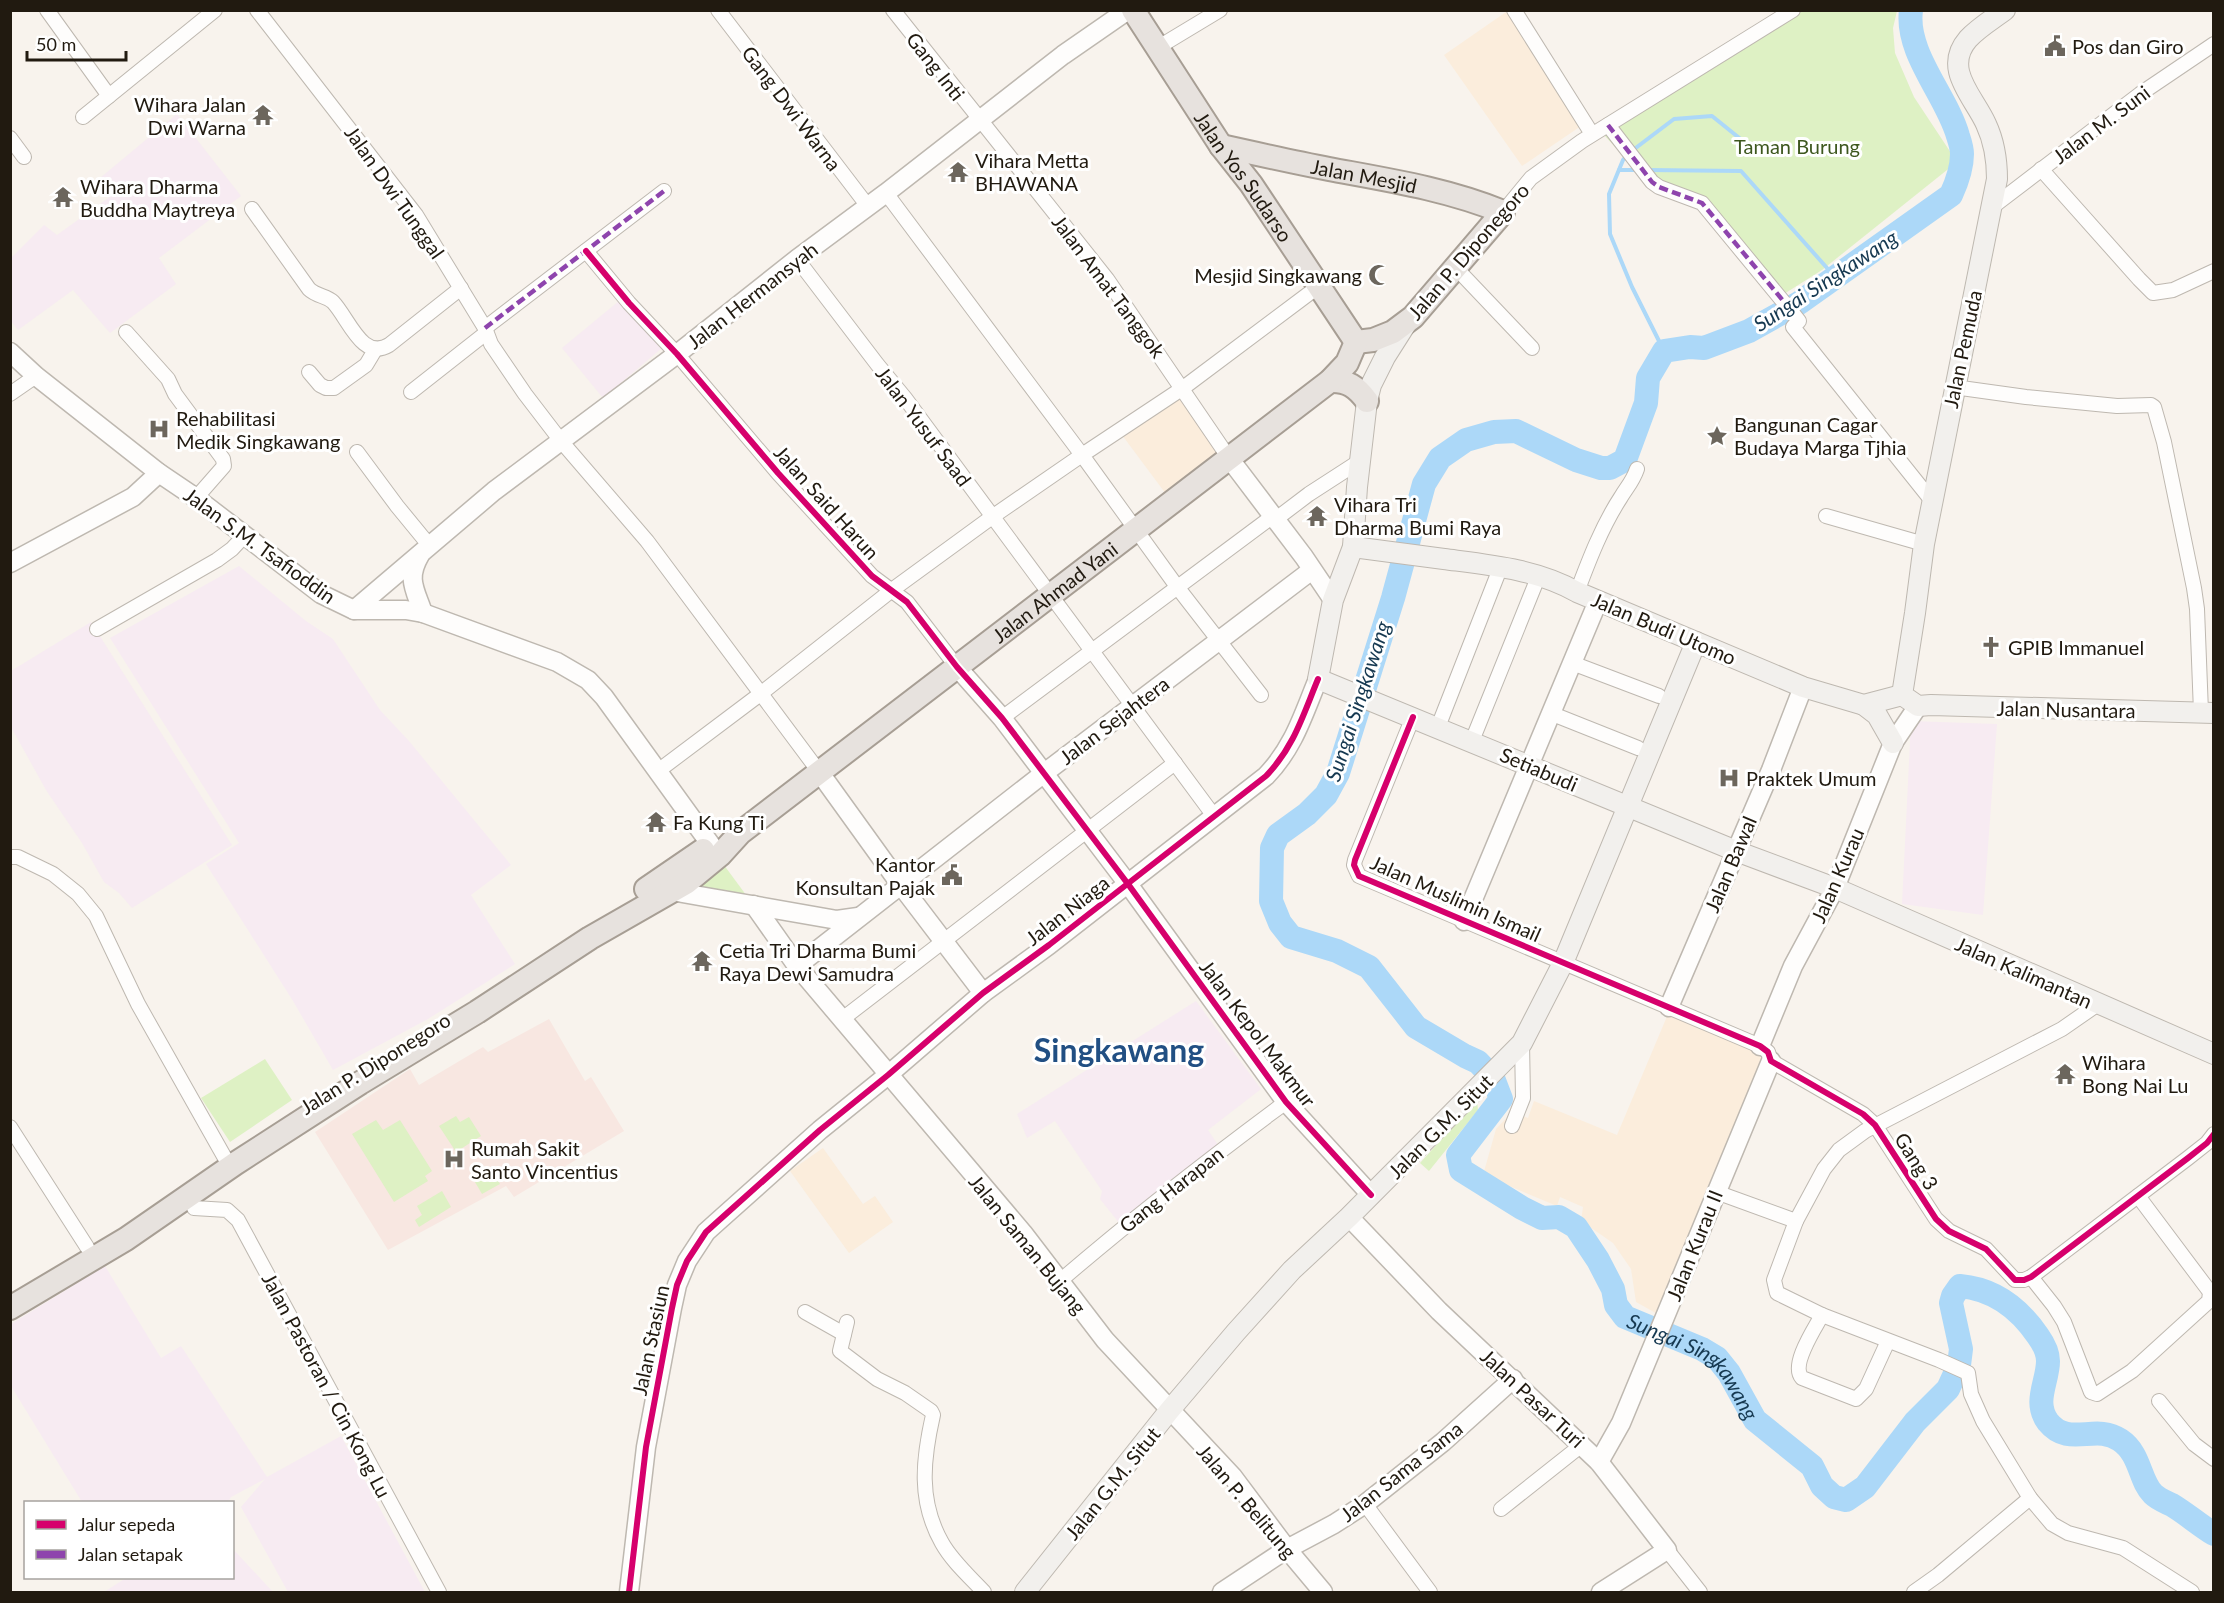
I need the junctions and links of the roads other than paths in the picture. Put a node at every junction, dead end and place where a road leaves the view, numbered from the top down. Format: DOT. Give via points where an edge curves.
graph roads {
  1 [pos="47,10"];
  2 [pos="214,10"];
  3 [pos="257,10"];
  4 [pos="718,10"];
  5 [pos="892,10"];
  6 [pos="1128,10"];
  7 [pos="1133,10"];
  8 [pos="1220,10"];
  9 [pos="1514,10"];
  10 [pos="1793,10"];
  11 [pos="2005,10"];
  12 [pos="2214,44"];
  13 [pos="1157,48"];
  14 [pos="109,96"];
  15 [pos="83,117"];
  16 [pos="980,121"];
  17 [pos="1608,125"];
  18 [pos="1592,134"];
  19 [pos="10,138"];
  20 [pos="1221,146"];
  21 [pos="24,157"];
  22 [pos="1276,158"];
  23 [pos="2041,169"];
  24 [pos="1251,184"];
  25 [pos="664,191"];
  26 [pos="886,193"];
  27 [pos="867,205"];
  28 [pos="1991,208"];
  29 [pos="252,209"];
  30 [pos="1503,212"];
  31 [pos="586,251"];
  32 [pos="796,259"];
  33 [pos="1455,267"];
  34 [pos="2214,272"];
  35 [pos="1319,286"];
  36 [pos="461,288"];
  37 [pos="1406,324"];
  38 [pos="486,330"];
  39 [pos="126,332"];
  40 [pos="1356,342"];
  41 [pos="1532,348"];
  42 [pos="375,350"];
  43 [pos="10,352"];
  44 [pos="677,354"];
  45 [pos="309,372"];
  46 [pos="36,376"];
  47 [pos="1330,381"];
  48 [pos="1954,387"];
  49 [pos="1184,388"];
  50 [pos="411,392"];
  51 [pos="10,394"];
  52 [pos="1367,401"];
  53 [pos="561,441"];
  54 [pos="357,452"];
  55 [pos="1082,455"];
  56 [pos="1229,458"];
  57 [pos="1360,461"];
  58 [pos="1637,469"];
  59 [pos="159,473"];
  60 [pos="196,498"];
  61 [pos="1932,501"];
  62 [pos="1826,516"];
  63 [pos="992,517"];
  64 [pos="1275,517"];
  65 [pos="1136,529"];
  66 [pos="245,535"];
  67 [pos="1924,544"];
  68 [pos="426,547"];
  69 [pos="1353,547"];
  70 [pos="10,563"];
  71 [pos="1501,566"];
  72 [pos="1312,570"];
  73 [pos="1539,576"];
  74 [pos="1178,588"];
  75 [pos="892,590"];
  76 [pos="1577,592"];
  77 [pos="1050,595"];
  78 [pos="1333,600"];
  79 [pos="1598,601"];
  80 [pos="354,610"];
  81 [pos="423,613"];
  82 [pos="97,629"];
  83 [pos="1218,641"];
  84 [pos="1696,642"];
  85 [pos="1092,651"];
  86 [pos="1572,663"];
  87 [pos="957,667"];
  88 [pos="1318,679"];
  89 [pos="1803,687"];
  90 [pos="759,695"];
  91 [pos="1261,695"];
  92 [pos="1902,695"];
  93 [pos="1659,696"];
  94 [pos="1864,705"];
  95 [pos="1132,706"];
  96 [pos="1918,706"];
  97 [pos="2207,712"];
  98 [pos="1550,713"];
  99 [pos="1413,717"];
  100 [pos="1002,718"];
  101 [pos="1438,727"];
  102 [pos="1472,741"];
  103 [pos="1893,743"];
  104 [pos="1638,748"];
  105 [pos="1175,763"];
  106 [pos="1528,765"];
  107 [pos="658,771"];
  108 [pos="820,773"];
  109 [pos="1043,774"];
  110 [pos="1629,807"];
  111 [pos="1214,816"];
  112 [pos="1086,830"];
  113 [pos="740,832"];
  114 [pos="711,845"];
  115 [pos="1736,851"];
  116 [pos="10,857"];
  117 [pos="1128,884"];
  118 [pos="900,885"];
  119 [pos="1835,888"];
  120 [pos="671,891"];
  121 [pos="754,905"];
  122 [pos="860,917"];
  123 [pos="1464,921"];
  124 [pos="944,941"];
  125 [pos="1563,963"];
  126 [pos="797,966"];
  127 [pos="983,993"];
  128 [pos="2098,1004"];
  129 [pos="1669,1007"];
  130 [pos="841,1020"];
  131 [pos="1516,1050"];
  132 [pos="1766,1053"];
  133 [pos="2214,1054"];
  134 [pos="888,1075"];
  135 [pos="1286,1102"];
  136 [pos="1875,1125"];
  137 [pos="1512,1126"];
  138 [pos="10,1127"];
  139 [pos="2214,1134"];
  140 [pos="225,1158"];
  141 [pos="1716,1192"];
  142 [pos="1371,1195"];
  143 [pos="2139,1196"];
  144 [pos="194,1208"];
  145 [pos="1349,1217"];
  146 [pos="1796,1221"];
  147 [pos="122,1233"];
  148 [pos="87,1248"];
  149 [pos="2031,1277"];
  150 [pos="1060,1281"];
  151 [pos="10,1295"];
  152 [pos="10,1308"];
  153 [pos="804,1312"];
  154 [pos="1822,1315"];
  155 [pos="1888,1341"];
  156 [pos="1513,1379"];
  157 [pos="2159,1401"];
  158 [pos="1169,1411"];
  159 [pos="1583,1444"];
  160 [pos="2214,1459"];
  161 [pos="1599,1462"];
  162 [pos="2030,1498"];
  163 [pos="1365,1504"];
  164 [pos="1501,1509"];
  165 [pos="1287,1549"];
  166 [pos="1667,1550"];
  167 [pos="439,1593"];
  168 [pos="629,1593"];
  169 [pos="984,1593"];
  170 [pos="1025,1593"];
  171 [pos="1222,1593"];
  172 [pos="1323,1593"];
  173 [pos="1430,1593"];
  174 [pos="1601,1593"];
  175 [pos="1700,1593"];
  176 [pos="1914,1593"];
  177 [pos="2192,1593"];
  1 -- 14 [label="street"];
  2 -- 14 [label="street"];
  3 -- 36 [label="street, Jalan Dwi Tunggal" via="416,215"];
  4 -- 27 [label="street, Gang Dwi Warna"];
  5 -- 16 [label="street, Gang Inti"];
  6 -- 16 [label="street, Jalan Hermansyah"];
  7 -- 13 [label="main road, Jalan Yos Sudarso"];
  8 -- 13 [label="street"];
  9 -- 18 [label="street"];
  10 -- 17 [label="street"];
  11 -- 28 [label="main road, Jalan Pemuda" via="1967,40 1958,66 1962,85 1986,124 1996,156 1997,179"];
  12 -- 23 [label="street, Jalan M. Suni"];
  13 -- 20 [label="main road, Jalan Yos Sudarso"];
  14 -- 15 [label="street"];
  16 -- 26 [label="street, Jalan Hermansyah"];
  16 -- 49 [label="street, Jalan Amat Tanggok" via="1107,279"];
  17 -- 18 [label="street, Jalan P. Diponegoro"];
  17 -- 61 [label="street" via="1659,187 1702,203 1799,321 1793,327"];
  18 -- 30 [label="street, Jalan P. Diponegoro" via="1531,178"];
  19 -- 21 [label="street"];
  20 -- 22 [label="main road, Jalan Mesjid"];
  20 -- 24 [label="main road, Jalan Yos Sudarso"];
  22 -- 24 [label="main road"];
  22 -- 30 [label="main road, Jalan Mesjid" via="1404,183"];
  23 -- 28 [label="street, Jalan M. Suni"];
  23 -- 34 [label="street" via="2153,293 2173,290"];
  24 -- 35 [label="main road, Jalan Yos Sudarso"];
  25 -- 31 [label="street"];
  26 -- 27 [label="street, Jalan Hermansyah"];
  26 -- 55 [label="street"];
  27 -- 32 [label="street, Jalan Hermansyah"];
  28 -- 48 [label="main road, Jalan Pemuda"];
  29 -- 42 [label="street" via="309,289 332,302 361,341"];
  30 -- 33 [label="main road, Jalan P. Diponegoro"];
  31 -- 38 [label="street"];
  31 -- 44 [label="street, Jalan Said Harun"];
  32 -- 44 [label="street, Jalan Hermansyah"];
  32 -- 63 [label="street, Jalan Yusuf Saad"];
  33 -- 37 [label="main road, Jalan P. Diponegoro"];
  33 -- 41 [label="street"];
  35 -- 40 [label="main road, Jalan Yos Sudarso"];
  35 -- 49 [label="street"];
  36 -- 38 [label="street, Jalan Dwi Tunggal"];
  36 -- 42 [label="street" via="390,345"];
  37 -- 40 [label="main road, Jalan P. Diponegoro" via="1373,340"];
  37 -- 52 [label="main road" via="1385,357"];
  38 -- 50 [label="street"];
  38 -- 53 [label="street, Jalan Dwi Tunggal" via="491,344"];
  39 -- 60 [label="street" via="168,379 223,459 224,466"];
  40 -- 47 [label="main road, Jalan Ahmad Yani" via="1347,363"];
  42 -- 45 [label="street" via="366,365 334,388 320,385"];
  43 -- 46 [label="street, Jalan S.M. Tsafioddin"];
  44 -- 53 [label="street, Jalan Hermansyah"];
  44 -- 75 [label="street, Jalan Said Harun" via="778,473 872,576"];
  46 -- 51 [label="street"];
  46 -- 59 [label="street, Jalan S.M. Tsafioddin"];
  47 -- 52 [label="main road" via="1349,383"];
  47 -- 56 [label="main road, Jalan Ahmad Yani"];
  48 -- 61 [label="main road, Jalan Pemuda"];
  48 -- 97 [label="street" via="2072,402 2154,407 2195,599"];
  49 -- 55 [label="street"];
  49 -- 56 [label="street, Jalan Amat Tanggok"];
  52 -- 57 [label="main road"];
  53 -- 68 [label="street, Jalan Hermansyah"];
  53 -- 90 [label="street, Jalan Dwi Tunggal" via="646,541"];
  54 -- 68 [label="street"];
  55 -- 63 [label="street"];
  55 -- 65 [label="street"];
  56 -- 64 [label="street"];
  56 -- 65 [label="main road, Jalan Ahmad Yani"];
  57 -- 64 [label="street"];
  57 -- 69 [label="main road"];
  58 -- 76 [label="street" via="1590,557"];
  59 -- 60 [label="street, Jalan S.M. Tsafioddin"];
  59 -- 70 [label="street" via="133,497"];
  60 -- 66 [label="street, Jalan S.M. Tsafioddin"];
  61 -- 67 [label="main road, Jalan Pemuda"];
  62 -- 67 [label="street"];
  63 -- 75 [label="street"];
  63 -- 77 [label="street, Jalan Yusuf Saad"];
  64 -- 72 [label="street"];
  64 -- 74 [label="street"];
  65 -- 74 [label="street"];
  65 -- 77 [label="main road, Jalan Ahmad Yani"];
  66 -- 80 [label="street, Jalan S.M. Tsafioddin" via="321,594"];
  66 -- 82 [label="street" via="218,560"];
  67 -- 92 [label="main road, Jalan Pemuda"];
  68 -- 80 [label="street, Jalan Hermansyah"];
  68 -- 81 [label="street" via="411,574"];
  69 -- 71 [label="main road, Jalan Budi Utomo"];
  69 -- 78 [label="main road"];
  71 -- 73 [label="main road, Jalan Budi Utomo"];
  71 -- 101 [label="street"];
  72 -- 78 [label="street"];
  72 -- 83 [label="street, Jalan Sejahtera"];
  73 -- 76 [label="main road, Jalan Budi Utomo"];
  73 -- 102 [label="street"];
  74 -- 83 [label="street"];
  74 -- 85 [label="street"];
  75 -- 87 [label="street, Jalan Said Harun" via="908,603"];
  75 -- 90 [label="street"];
  76 -- 79 [label="main road, Jalan Budi Utomo"];
  77 -- 85 [label="street, Jalan Yusuf Saad"];
  77 -- 87 [label="main road, Jalan Ahmad Yani"];
  78 -- 88 [label="main road"];
  79 -- 84 [label="main road, Jalan Budi Utomo"];
  79 -- 86 [label="street"];
  80 -- 81 [label="street, Jalan S.M. Tsafioddin"];
  81 -- 107 [label="street, Jalan S.M. Tsafioddin" via="557,662 581,675 604,697"];
  83 -- 91 [label="street"];
  83 -- 95 [label="street, Jalan Sejahtera"];
  84 -- 89 [label="main road, Jalan Budi Utomo"];
  84 -- 110 [label="main road, Jalan G.M. Situt"];
  85 -- 95 [label="street, Jalan Yusuf Saad"];
  85 -- 100 [label="street"];
  86 -- 93 [label="street"];
  86 -- 98 [label="street"];
  87 -- 100 [label="street, Jalan Kepol Makmur"];
  87 -- 108 [label="main road, Jalan Ahmad Yani"];
  88 -- 99 [label="main road, Setiabudi"];
  88 -- 111 [label="street, Jalan Niaga" via="1282,760"];
  89 -- 94 [label="main road, Jalan Budi Utomo"];
  89 -- 115 [label="street, Jalan Bawal"];
  90 -- 107 [label="street"];
  90 -- 108 [label="street, Jalan Dwi Tunggal"];
  92 -- 94 [label="main road"];
  92 -- 96 [label="main road"];
  94 -- 103 [label="main road" via="1877,715"];
  95 -- 105 [label="street, Jalan Yusuf Saad"];
  95 -- 109 [label="street, Jalan Sejahtera"];
  96 -- 97 [label="main road, Jalan Nusantara"];
  96 -- 103 [label="street, Jalan Kurau"];
  98 -- 104 [label="street"];
  98 -- 106 [label="street"];
  99 -- 101 [label="main road, Setiabudi"];
  99 -- 123 [label="street, Jalan Muslimin Ismail" via="1354,865 1364,880"];
  100 -- 109 [label="street, Jalan Kepol Makmur"];
  101 -- 102 [label="main road, Setiabudi"];
  102 -- 106 [label="main road, Setiabudi"];
  103 -- 119 [label="street, Jalan Kurau"];
  105 -- 111 [label="street, Jalan Yusuf Saad"];
  105 -- 112 [label="street"];
  106 -- 110 [label="main road, Setiabudi"];
  106 -- 123 [label="street"];
  107 -- 114 [label="street, Jalan S.M. Tsafioddin"];
  108 -- 113 [label="main road, Jalan Ahmad Yani"];
  108 -- 118 [label="street"];
  109 -- 112 [label="street, Jalan Kepol Makmur"];
  109 -- 118 [label="street, Jalan Sejahtera"];
  110 -- 115 [label="main road, Setiabudi"];
  110 -- 125 [label="main road, Jalan G.M. Situt"];
  111 -- 117 [label="street, Jalan Niaga"];
  112 -- 117 [label="street, Jalan Kepol Makmur"];
  112 -- 124 [label="street"];
  113 -- 114 [label="main road, Jalan P. Diponegoro"];
  113 -- 120 [label="main road, Jalan P. Diponegoro" via="720,855"];
  114 -- 140 [label="main road, Jalan P. Diponegoro" via="608,916"];
  115 -- 119 [label="main road, Setiabudi"];
  115 -- 129 [label="street, Jalan Bawal"];
  116 -- 140 [label="street" via="53,874 78,894 96,916 138,1004"];
  117 -- 127 [label="street, Jalan Niaga"];
  117 -- 135 [label="street, Jalan Kepol Makmur"];
  118 -- 122 [label="street, Jalan Sejahtera"];
  118 -- 124 [label="street"];
  119 -- 128 [label="main road, Jalan Kalimantan"];
  119 -- 132 [label="street, Jalan Kurau" via="1793,966"];
  120 -- 121 [label="street"];
  120 -- 147 [label="main road, Jalan P. Diponegoro"];
  121 -- 122 [label="street" via="837,920"];
  121 -- 126 [label="street, Jalan Saman Bujang"];
  122 -- 126 [label="street, Jalan Sejahtera"];
  123 -- 125 [label="street, Jalan Muslimin Ismail"];
  124 -- 127 [label="street"];
  124 -- 130 [label="street"];
  125 -- 129 [label="street, Gang 3"];
  125 -- 131 [label="main road, Jalan G.M. Situt"];
  126 -- 130 [label="street, Jalan Saman Bujang"];
  127 -- 134 [label="street, Jalan Niaga"];
  128 -- 133 [label="main road, Jalan Kalimantan"];
  128 -- 136 [label="street" via="2052,1035"];
  129 -- 132 [label="street, Gang 3"];
  130 -- 134 [label="street, Jalan Saman Bujang"];
  131 -- 137 [label="street" via="1523,1098"];
  131 -- 142 [label="main road, Jalan G.M. Situt"];
  132 -- 136 [label="street, Gang 3" via="1852,1106"];
  132 -- 141 [label="street, Jalan Kurau II"];
  134 -- 150 [label="street, Jalan Saman Bujang"];
  134 -- 168 [label="street, Jalan Stasiun" via="716,1223 687,1261 672,1308 648,1436"];
  135 -- 142 [label="street, Jalan Kepol Makmur"];
  135 -- 150 [label="street, Gang Harapan" via="1116,1232"];
  136 -- 146 [label="street" via="1839,1150"];
  136 -- 149 [label="street, Gang 3" via="1936,1219 1949,1231 1986,1249 2015,1280"];
  138 -- 148 [label="street"];
  139 -- 143 [label="street"];
  140 -- 147 [label="main road, Jalan P. Diponegoro"];
  141 -- 146 [label="street"];
  141 -- 161 [label="street, Jalan Kurau II" via="1621,1423"];
  142 -- 145 [label="main road, Jalan G.M. Situt"];
  143 -- 149 [label="street"];
  143 -- 149 [label="street" via="2210,1297 2132,1371 2097,1394 2091,1392 2064,1322"];
  144 -- 167 [label="street, Jalan Pastoran / Cin Kong Lu" via="234,1213"];
  145 -- 156 [label="street, Jalan Pasar Turi" via="1439,1311"];
  145 -- 158 [label="main road, Jalan G.M. Situt" via="1292,1270"];
  146 -- 154 [label="street" via="1774,1280 1775,1288 1777,1293"];
  147 -- 148 [label="main road, Jalan P. Diponegoro"];
  147 -- 152 [label="main road, Jalan P. Diponegoro"];
  148 -- 151 [label="main road, Jalan P. Diponegoro"];
  150 -- 158 [label="street, Jalan Saman Bujang" via="1105,1340"];
  153 -- 169 [label="street" via="845,1328 840,1351 933,1415 924,1466 927,1507 942,1544"];
  154 -- 155 [label="street"];
  154 -- 155 [label="street" via="1797,1367 1802,1378 1856,1399 1866,1389"];
  155 -- 162 [label="street" via="1964,1371 1983,1421"];
  156 -- 159 [label="street, Jalan Pasar Turi"];
  156 -- 163 [label="street, Jalan Sama Sama"];
  157 -- 160 [label="street" via="2194,1444"];
  158 -- 165 [label="street, Jalan P. Belitung" via="1233,1477"];
  158 -- 170 [label="main road, Jalan G.M. Situt"];
  159 -- 161 [label="street, Jalan Pasar Turi"];
  159 -- 164 [label="street"];
  161 -- 166 [label="street, Jalan Pasar Turi"];
  162 -- 176 [label="street"];
  162 -- 177 [label="street" via="2059,1529 2123,1548"];
  163 -- 165 [label="street, Jalan Sama Sama"];
  163 -- 173 [label="street"];
  165 -- 171 [label="street, Jalan Sama Sama"];
  165 -- 172 [label="street, Jalan P. Belitung"];
  166 -- 174 [label="street"];
  166 -- 175 [label="street, Jalan Pasar Turi"];
}
